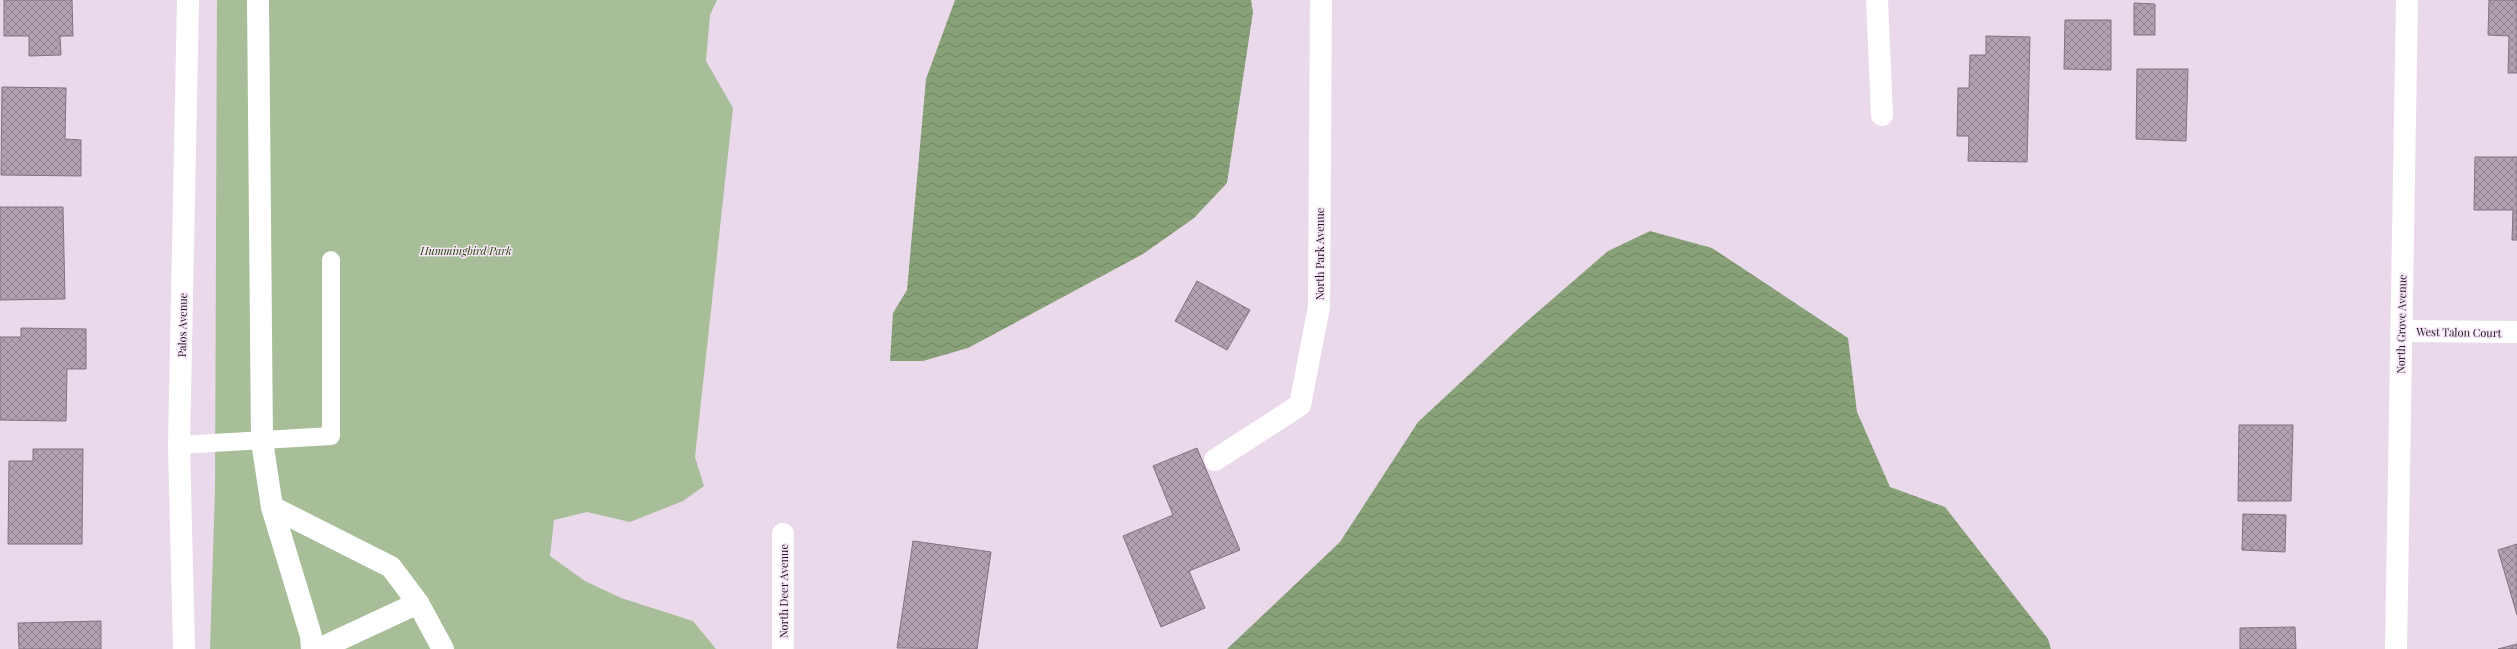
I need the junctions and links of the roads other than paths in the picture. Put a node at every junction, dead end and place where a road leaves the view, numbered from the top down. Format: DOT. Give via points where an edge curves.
graph roads {
  1 [pos="188,0"];
  2 [pos="258,0"];
  3 [pos="1321,0"];
  4 [pos="1877,0"];
  5 [pos="2407,0"];
  6 [pos="1882,115"];
  7 [pos="331,260"];
  8 [pos="2401,331"];
  9 [pos="2517,332"];
  10 [pos="262,440"];
  11 [pos="179,445"];
  12 [pos="1215,460"];
  13 [pos="272,506"];
  14 [pos="782,534"];
  15 [pos="418,602"];
  16 [pos="184,649"];
  17 [pos="312,649"];
  18 [pos="319,649"];
  19 [pos="443,649"];
  20 [pos="783,649"];
  21 [pos="2396,649"];
  1 -- 11 [label="street, Palos Avenue"];
  2 -- 10 [label="street"];
  3 -- 12 [label="street, North Park Avenue" via="1319,307 1300,405"];
  4 -- 6 [label="street"];
  5 -- 8 [label="street, North Grove Avenue"];
  7 -- 10 [label="lane" via="331,436"];
  8 -- 9 [label="street, West Talon Court"];
  8 -- 21 [label="street, North Grove Avenue"];
  10 -- 11 [label="lane"];
  10 -- 13 [label="street"];
  11 -- 16 [label="street, Palos Avenue"];
  13 -- 15 [label="street" via="391,567"];
  13 -- 17 [label="street" via="312,636"];
  14 -- 20 [label="street, North Deer Avenue"];
  15 -- 18 [label="street"];
  15 -- 19 [label="street"];
}
